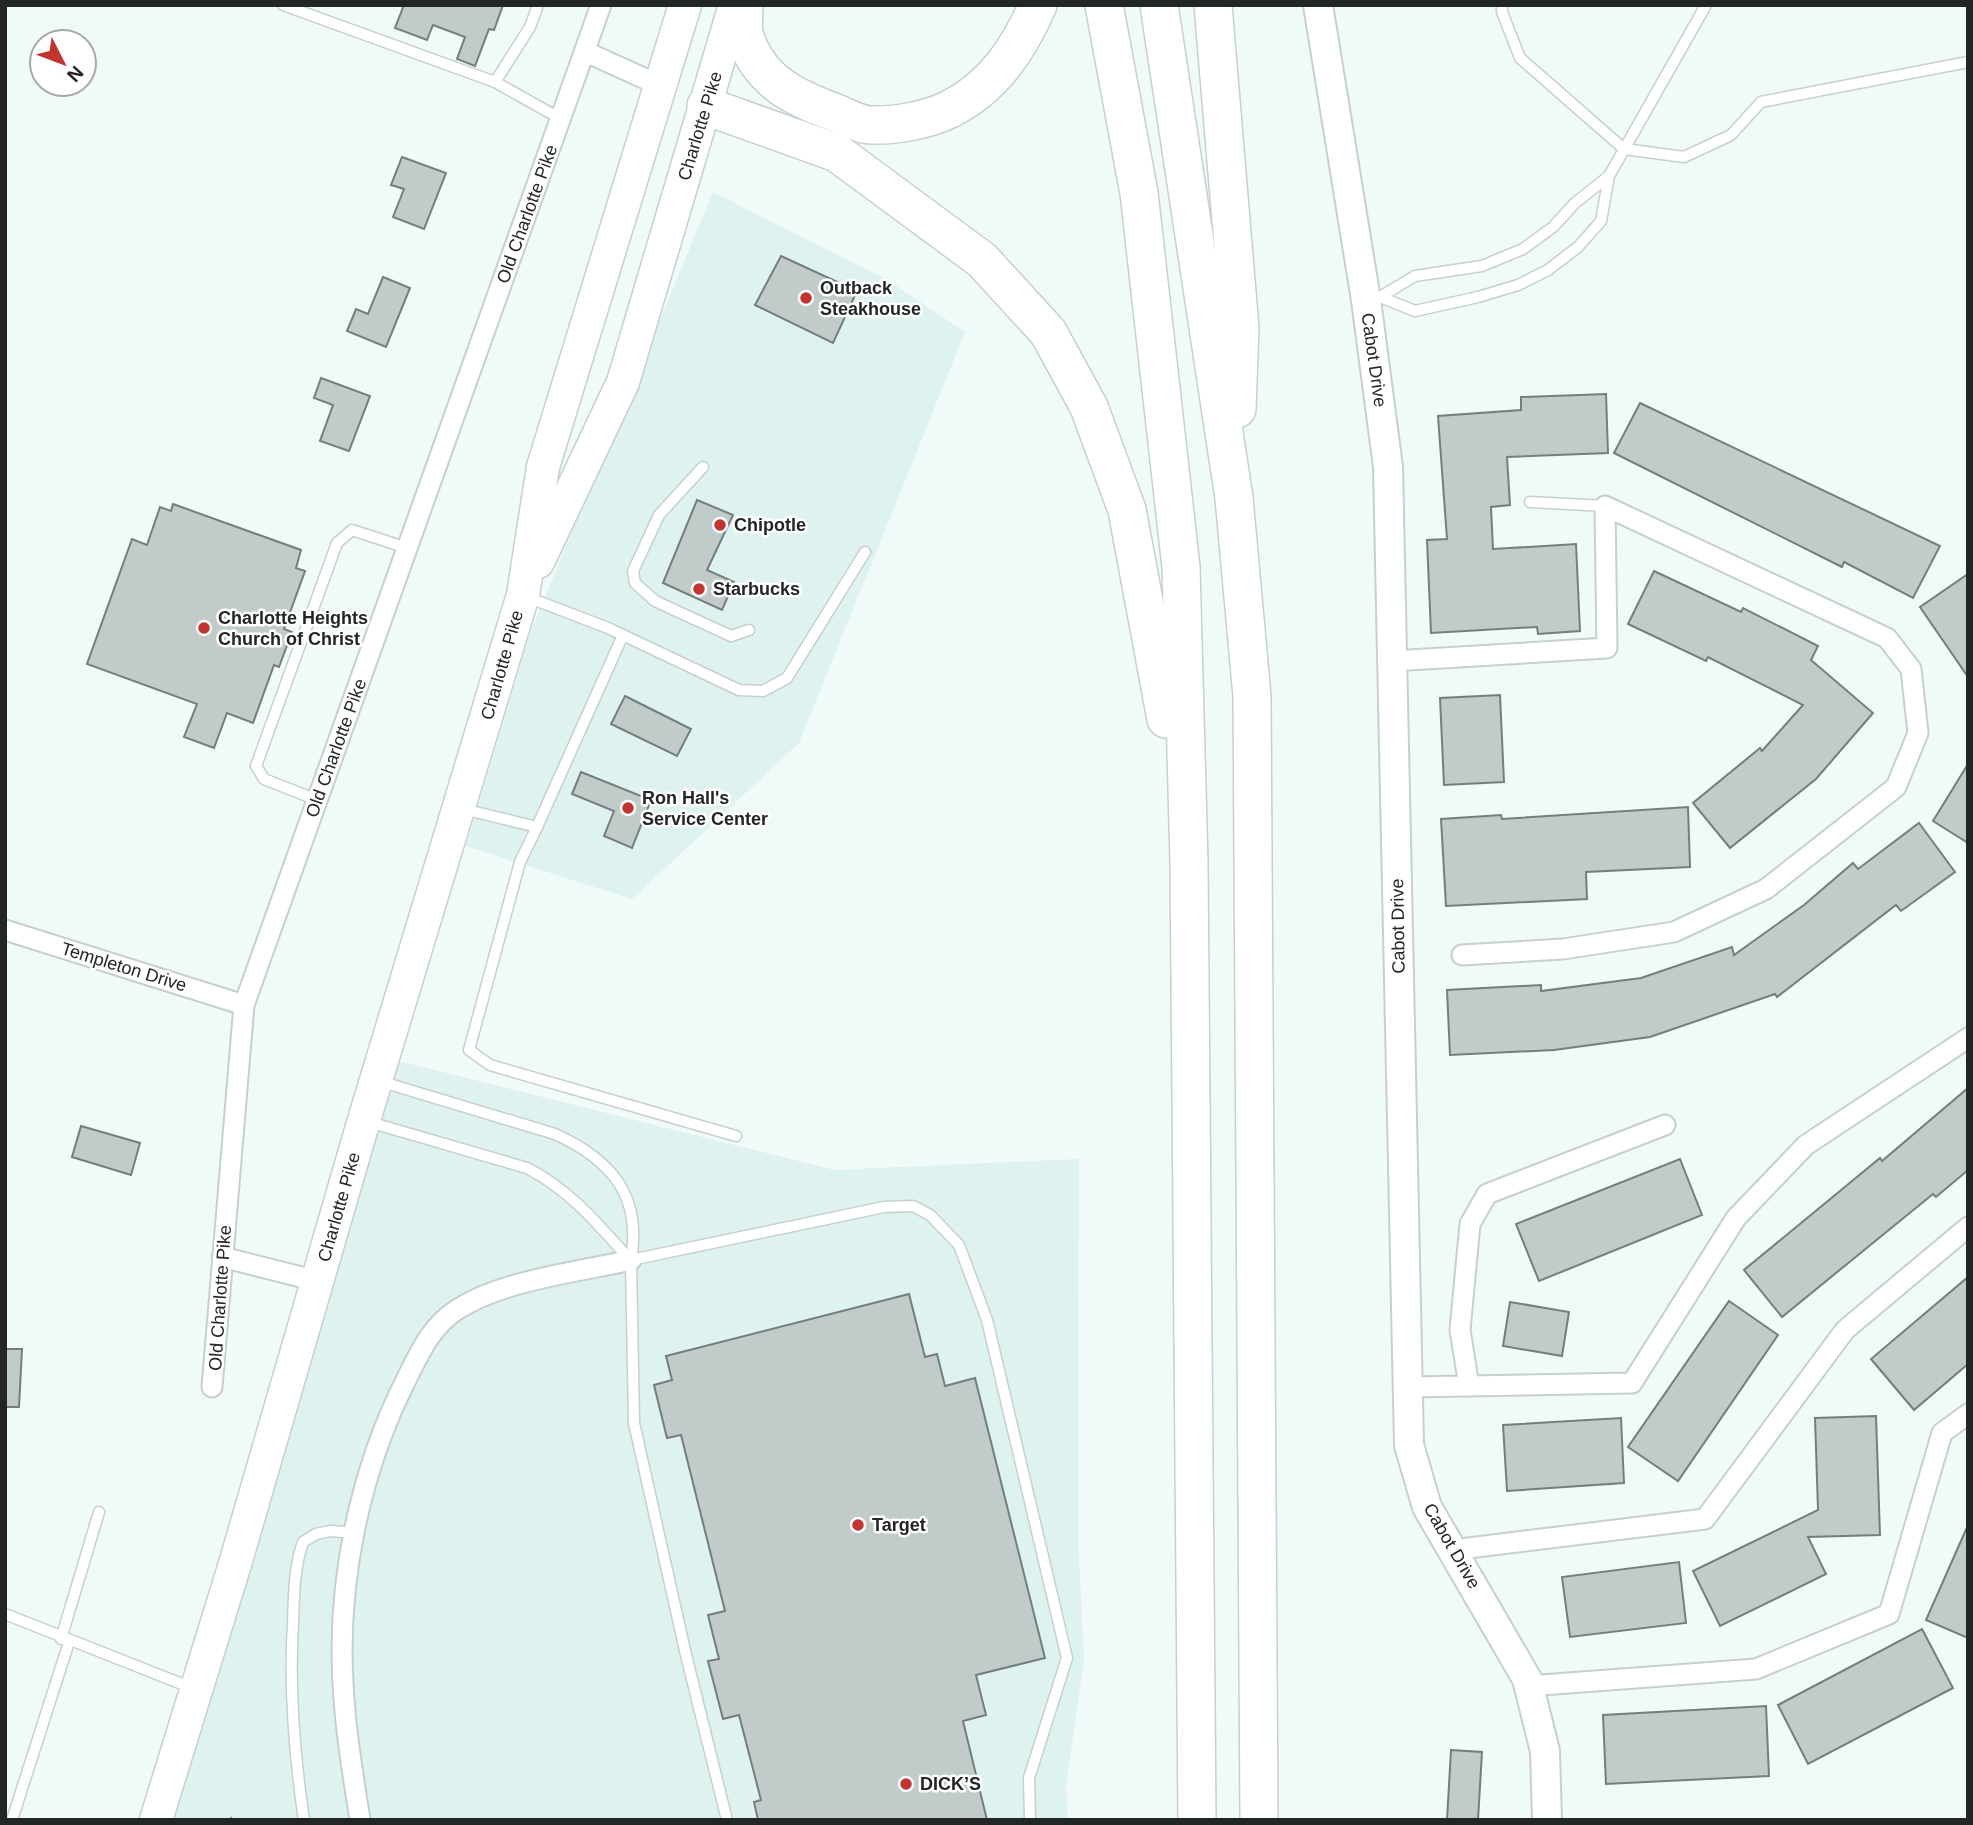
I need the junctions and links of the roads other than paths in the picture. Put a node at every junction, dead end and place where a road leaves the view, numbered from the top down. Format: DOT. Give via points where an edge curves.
graph roads {
  1 [pos="283,5"];
  2 [pos="538,5"];
  3 [pos="601,5"];
  4 [pos="685,5"];
  5 [pos="735,5"];
  6 [pos="744,5"];
  7 [pos="1038,5"];
  8 [pos="1104,5"];
  9 [pos="1159,5"];
  10 [pos="1213,5"];
  11 [pos="1318,5"];
  12 [pos="1502,5"];
  13 [pos="1706,5"];
  14 [pos="586,52"];
  15 [pos="1968,62"];
  16 [pos="495,82"];
  17 [pos="661,86"];
  18 [pos="706,106"];
  19 [pos="561,120"];
  20 [pos="1624,149"];
  21 [pos="1609,176"];
  22 [pos="1373,299"];
  23 [pos="703,467"];
  24 [pos="1234,498"];
  25 [pos="1530,502"];
  26 [pos="1605,506"];
  27 [pos="407,548"];
  28 [pos="865,552"];
  29 [pos="523,595"];
  30 [pos="749,630"];
  31 [pos="623,635"];
  32 [pos="1392,661"];
  33 [pos="317,800"];
  34 [pos="460,808"];
  35 [pos="537,827"];
  36 [pos="1189,862"];
  37 [pos="5,930"];
  38 [pos="1462,955"];
  39 [pos="244,1005"];
  40 [pos="1968,1038"];
  41 [pos="377,1080"];
  42 [pos="364,1120"];
  43 [pos="1665,1125"];
  44 [pos="736,1136"];
  45 [pos="1968,1227"];
  46 [pos="222,1257"];
  47 [pos="631,1260"];
  48 [pos="317,1281"];
  49 [pos="1469,1386"];
  50 [pos="212,1387"];
  51 [pos="1408,1387"];
  52 [pos="1967,1416"];
  53 [pos="99,1512"];
  54 [pos="355,1533"];
  55 [pos="1452,1550"];
  56 [pos="5,1614"];
  57 [pos="65,1641"];
  58 [pos="1528,1686"];
  59 [pos="195,1690"];
  60 [pos="12,1820"];
  61 [pos="156,1820"];
  62 [pos="304,1820"];
  63 [pos="360,1820"];
  64 [pos="727,1820"];
  65 [pos="1030,1820"];
  66 [pos="1197,1820"];
  67 [pos="1259,1820"];
  68 [pos="1548,1820"];
  1 -- 16 [label="lane"];
  2 -- 16 [label="lane" via="530,27"];
  3 -- 14 [label="street, Old Charlotte Pike"];
  4 -- 17 [label="main road, Charlotte Pike"];
  5 -- 18 [label="main road, Charlotte Pike"];
  6 -- 7 [label="highway" via="744,35 761,68 778,87 869,125 919,119 950,109 979,89 1023,40"];
  8 -- 36 [label="highway" via="1139,193 1181,567"];
  9 -- 24 [label="highway"];
  10 -- 24 [label="highway" via="1240,328"];
  11 -- 22 [label="street, Cabot Drive"];
  12 -- 20 [label="lane" via="1520,58"];
  13 -- 20 [label="lane"];
  14 -- 17 [label="street"];
  14 -- 19 [label="street, Old Charlotte Pike"];
  15 -- 20 [label="lane" via="1761,102 1731,135 1684,157"];
  16 -- 19 [label="lane"];
  17 -- 18 [label="main road"];
  17 -- 29 [label="main road, Charlotte Pike" via="543,467"];
  18 -- 29 [label="main road, Charlotte Pike" via="623,382"];
  18 -- 36 [label="highway" via="837,153 982,260 1048,332 1089,407 1127,510 1149,614"];
  19 -- 27 [label="street, Old Charlotte Pike"];
  20 -- 21 [label="lane"];
  21 -- 22 [label="lane" via="1523,249 1482,266 1415,276"];
  21 -- 22 [label="lane" via="1601,221 1548,270 1518,285 1415,311"];
  22 -- 32 [label="street, Cabot Drive" via="1388,467"];
  23 -- 30 [label="lane" via="659,515 633,571 635,583 655,601 732,636"];
  24 -- 67 [label="highway" via="1252,696"];
  25 -- 26 [label="lane"];
  26 -- 32 [label="street" via="1607,648"];
  26 -- 38 [label="street" via="1887,638 1911,669 1918,733 1896,787 1766,889 1674,932 1563,949"];
  27 -- 33 [label="street, Old Charlotte Pike"];
  27 -- 33 [label="lane" via="352,530 337,543 256,766 264,779"];
  28 -- 31 [label="lane" via="788,678 763,691 739,690"];
  29 -- 31 [label="lane"];
  29 -- 34 [label="main road, Charlotte Pike"];
  31 -- 35 [label="lane"];
  32 -- 51 [label="street, Cabot Drive"];
  33 -- 39 [label="street, Old Charlotte Pike"];
  34 -- 35 [label="lane"];
  34 -- 41 [label="main road, Charlotte Pike"];
  35 -- 44 [label="lane" via="520,862 469,1050 490,1065"];
  36 -- 66 [label="highway"];
  37 -- 39 [label="street, Templeton Drive"];
  39 -- 46 [label="street, Old Charlotte Pike"];
  40 -- 49 [label="street" via="1806,1144 1736,1218 1632,1383"];
  41 -- 42 [label="main road, Charlotte Pike"];
  41 -- 47 [label="lane" via="578,1145 612,1173 630,1204 635,1235"];
  42 -- 47 [label="lane" via="527,1168 578,1202"];
  42 -- 48 [label="main road, Charlotte Pike"];
  43 -- 49 [label="street" via="1487,1194 1470,1224 1460,1330"];
  45 -- 55 [label="street" via="1845,1330 1705,1520"];
  46 -- 48 [label="street"];
  46 -- 50 [label="street, Old Charlotte Pike"];
  47 -- 54 [label="street" via="483,1296 441,1321 391,1410 368,1475"];
  47 -- 64 [label="lane" via="634,1423"];
  47 -- 65 [label="lane" via="884,1207 913,1206 930,1215 959,1245 986,1320 1067,1658 1029,1778"];
  48 -- 59 [label="main road, Charlotte Pike"];
  49 -- 51 [label="street"];
  51 -- 55 [label="street, Cabot Drive" via="1409,1446 1427,1507"];
  52 -- 58 [label="street" via="1942,1433 1889,1614 1756,1668"];
  53 -- 57 [label="lane"];
  54 -- 62 [label="lane" via="316,1534 303,1542 296,1562 290,1683"];
  54 -- 63 [label="street" via="346,1589 343,1682"];
  55 -- 58 [label="street, Cabot Drive"];
  56 -- 57 [label="lane"];
  57 -- 59 [label="lane"];
  57 -- 60 [label="lane"];
  58 -- 68 [label="street, Cabot Drive" via="1545,1752"];
  59 -- 61 [label="main road, Charlotte Pike"];
}
